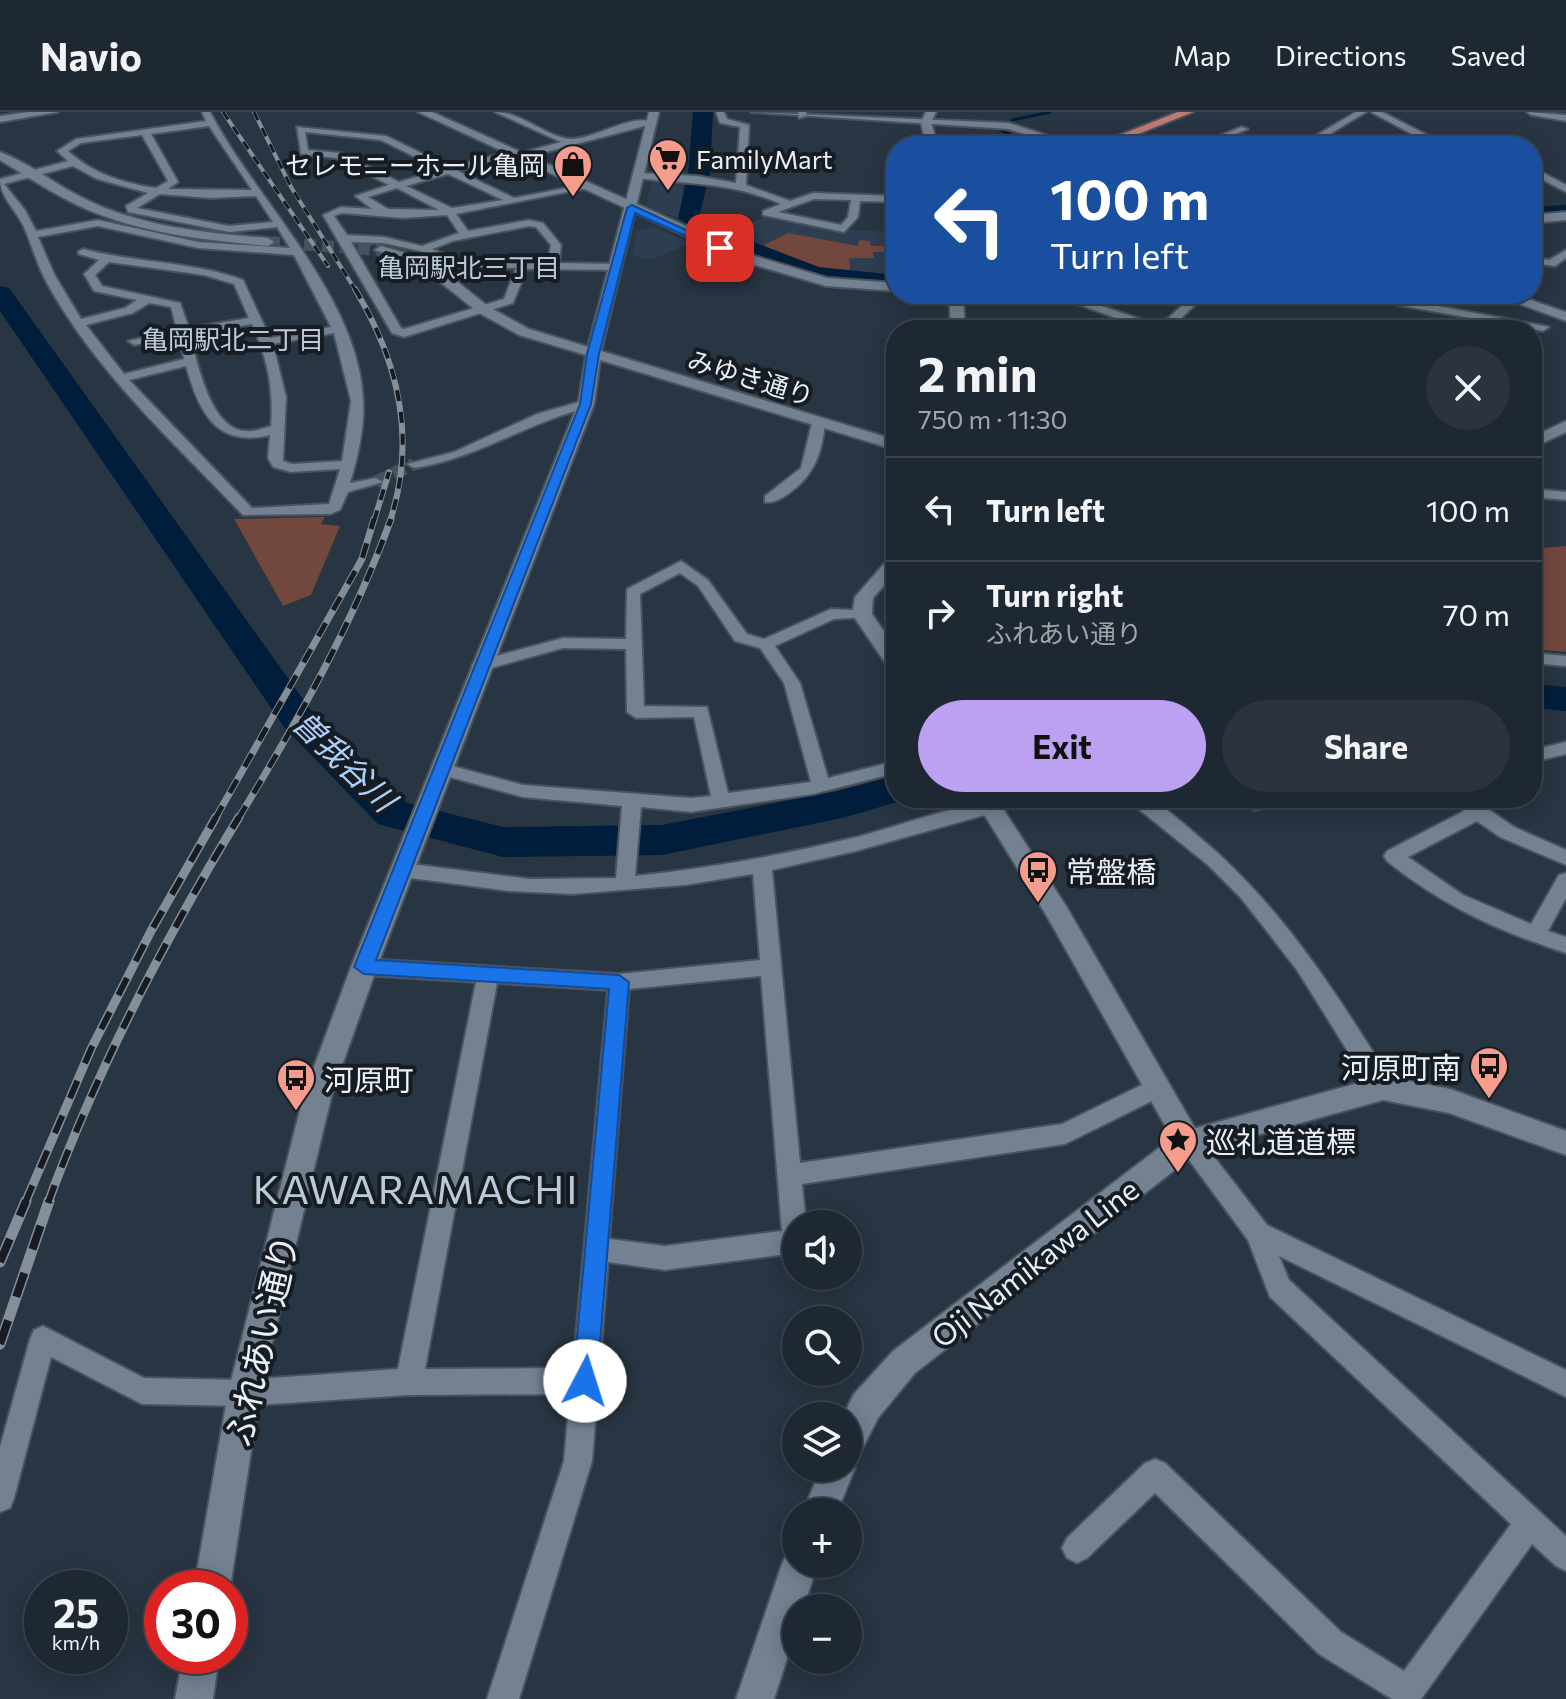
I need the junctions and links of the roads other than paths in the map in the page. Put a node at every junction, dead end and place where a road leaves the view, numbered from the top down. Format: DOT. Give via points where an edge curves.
graph roads {
  1 [pos="53,112"];
  2 [pos="425,112"];
  3 [pos="499,112"];
  4 [pos="720,112"];
  5 [pos="756,112"];
  6 [pos="1188,112"];
  7 [pos="1362,112"];
  8 [pos="1375,112"];
  9 [pos="1531,112"];
  10 [pos="802,114"];
  11 [pos="654,115"];
  12 [pos="208,117"];
  13 [pos="929,117"];
  14 [pos="1566,118"];
  15 [pos="0,119"];
  16 [pos="1244,129"];
  17 [pos="145,132"];
  18 [pos="1042,136"];
  19 [pos="1124,136"];
  20 [pos="1225,136"];
  21 [pos="1320,136"];
  22 [pos="1422,136"];
  23 [pos="569,142"];
  24 [pos="517,154"];
  25 [pos="0,155"];
  26 [pos="75,162"];
  27 [pos="450,171"];
  28 [pos="1566,172"];
  29 [pos="30,173"];
  30 [pos="1542,174"];
  31 [pos="640,176"];
  32 [pos="1548,176"];
  33 [pos="0,184"];
  34 [pos="397,185"];
  35 [pos="587,187"];
  36 [pos="741,187"];
  37 [pos="1566,189"];
  38 [pos="157,192"];
  39 [pos="259,193"];
  40 [pos="856,197"];
  41 [pos="886,198"];
  42 [pos="510,200"];
  43 [pos="789,204"];
  44 [pos="632,208"];
  45 [pos="449,211"];
  46 [pos="387,213"];
  47 [pos="1566,216"];
  48 [pos="1542,218"];
  49 [pos="280,224"];
  50 [pos="35,234"];
  51 [pos="466,236"];
  52 [pos="344,238"];
  53 [pos="268,242"];
  54 [pos="198,245"];
  55 [pos="423,249"];
  56 [pos="381,250"];
  57 [pos="83,252"];
  58 [pos="298,252"];
  59 [pos="1566,253"];
  60 [pos="105,260"];
  61 [pos="1542,262"];
  62 [pos="523,265"];
  63 [pos="553,266"];
  64 [pos="616,267"];
  65 [pos="160,268"];
  66 [pos="886,287"];
  67 [pos="148,298"];
  68 [pos="1085,304"];
  69 [pos="1189,304"];
  70 [pos="1410,304"];
  71 [pos="1529,304"];
  72 [pos="484,310"];
  73 [pos="1566,317"];
  74 [pos="256,320"];
  75 [pos="1132,320"];
  76 [pos="1172,320"];
  77 [pos="1502,320"];
  78 [pos="79,323"];
  79 [pos="339,329"];
  80 [pos="187,332"];
  81 [pos="134,341"];
  82 [pos="265,342"];
  83 [pos="593,354"];
  84 [pos="193,361"];
  85 [pos="122,378"];
  86 [pos="586,404"];
  87 [pos="818,422"];
  88 [pos="1566,426"];
  89 [pos="277,429"];
  90 [pos="1542,438"];
  91 [pos="886,442"];
  92 [pos="414,464"];
  93 [pos="346,465"];
  94 [pos="376,482"];
  95 [pos="342,489"];
  96 [pos="1542,494"];
  97 [pos="1566,496"];
  98 [pos="770,499"];
  99 [pos="886,572"];
  100 [pos="862,614"];
  101 [pos="634,644"];
  102 [pos="766,644"];
  103 [pos="886,649"];
  104 [pos="1542,659"];
  105 [pos="1566,661"];
  106 [pos="480,666"];
  107 [pos="1566,748"];
  108 [pos="1542,754"];
  109 [pos="441,769"];
  110 [pos="886,770"];
  111 [pos="821,786"];
  112 [pos="632,799"];
  113 [pos="721,801"];
  114 [pos="975,808"];
  115 [pos="992,808"];
  116 [pos="1149,808"];
  117 [pos="1473,808"];
  118 [pos="1478,812"];
  119 [pos="1566,858"];
  120 [pos="762,862"];
  121 [pos="403,870"];
  122 [pos="625,876"];
  123 [pos="1566,880"];
  124 [pos="1536,934"];
  125 [pos="1566,945"];
  126 [pos="364,967"];
  127 [pos="772,967"];
  128 [pos="488,974"];
  129 [pos="619,982"];
  130 [pos="1158,1087"];
  131 [pos="1383,1088"];
  132 [pos="1189,1142"];
  133 [pos="1566,1143"];
  134 [pos="790,1175"];
  135 [pos="1258,1233"];
  136 [pos="596,1249"];
  137 [pos="585,1381"];
  138 [pos="409,1382"];
  139 [pos="1566,1384"];
  140 [pos="244,1393"];
  141 [pos="862,1414"];
  142 [pos="0,1498"];
  143 [pos="1528,1524"];
  144 [pos="1077,1548"];
  145 [pos="1566,1556"];
  146 [pos="215,1570"];
  147 [pos="795,1578"];
  148 [pos="198,1674"];
  149 [pos="194,1699"];
  150 [pos="503,1699"];
  151 [pos="755,1699"];
  1 -- 15 [label="street"];
  2 -- 24 [label="street"];
  3 -- 23 [label="street"];
  4 -- 36 [label="street" via="723,121 745,125"];
  5 -- 10 [label="street"];
  6 -- 19 [label="main road"];
  7 -- 21 [label="street"];
  8 -- 22 [label="street"];
  9 -- 14 [label="street"];
  10 -- 13 [label="street"];
  11 -- 23 [label="street"];
  11 -- 31 [label="street"];
  12 -- 17 [label="street"];
  12 -- 39 [label="street"];
  13 -- 18 [label="street" via="1009,126"];
  16 -- 20 [label="street"];
  17 -- 26 [label="street" via="70,143 62,151"];
  17 -- 38 [label="street" via="173,182"];
  23 -- 24 [label="street"];
  24 -- 27 [label="street"];
  24 -- 35 [label="street"];
  25 -- 29 [label="street"];
  26 -- 29 [label="street"];
  26 -- 38 [label="street" via="106,180"];
  27 -- 34 [label="street"];
  27 -- 34 [label="street" via="383,138 300,129 304,152 338,155"];
  27 -- 42 [label="street"];
  28 -- 32 [label="street"];
  29 -- 33 [label="street"];
  29 -- 53 [label="street" via="122,219"];
  30 -- 32 [label="street"];
  31 -- 36 [label="street" via="684,176"];
  31 -- 44 [label="street"];
  32 -- 37 [label="street"];
  33 -- 50 [label="street" via="19,204"];
  34 -- 45 [label="street"];
  34 -- 46 [label="street" via="360,196"];
  35 -- 42 [label="street"];
  35 -- 44 [label="street"];
  36 -- 43 [label="street"];
  38 -- 39 [label="street"];
  38 -- 49 [label="street" via="132,210 229,229"];
  39 -- 49 [label="street"];
  40 -- 41 [label="street"];
  40 -- 43 [label="street" via="813,196"];
  40 -- 43 [label="street" via="853,217 844,229 767,213"];
  42 -- 45 [label="street"];
  44 -- 64 [label="street"];
  44 -- 66 [label="street" via="743,257 805,277"];
  45 -- 46 [label="street"];
  45 -- 51 [label="street"];
  46 -- 52 [label="street" via="332,212 328,215"];
  47 -- 48 [label="street"];
  49 -- 58 [label="street"];
  50 -- 54 [label="street" via="98,223"];
  50 -- 78 [label="street" via="41,259"];
  51 -- 55 [label="street"];
  51 -- 63 [label="street" via="539,225 556,245"];
  52 -- 55 [label="street"];
  52 -- 72 [label="street" via="396,330 412,333"];
  54 -- 58 [label="street"];
  54 -- 65 [label="street"];
  55 -- 62 [label="street" via="459,264"];
  56 -- 72 [label="street, みゆき通り" via="425,263"];
  57 -- 60 [label="street"];
  58 -- 79 [label="street"];
  59 -- 61 [label="street" via="1551,264"];
  60 -- 65 [label="street"];
  60 -- 67 [label="street" via="89,274 98,289"];
  62 -- 63 [label="street"];
  62 -- 72 [label="street" via="509,301"];
  63 -- 64 [label="street"];
  64 -- 83 [label="street"];
  65 -- 74 [label="street" via="239,282"];
  67 -- 78 [label="street" via="129,311"];
  67 -- 80 [label="street" via="176,305"];
  68 -- 75 [label="street"];
  69 -- 76 [label="street"];
  70 -- 77 [label="street"];
  71 -- 73 [label="street"];
  72 -- 83 [label="street, みゆき通り" via="524,332"];
  74 -- 80 [label="street"];
  74 -- 82 [label="street"];
  78 -- 85 [label="street"];
  79 -- 82 [label="street"];
  79 -- 93 [label="street" via="356,390"];
  80 -- 81 [label="street"];
  80 -- 84 [label="street"];
  82 -- 89 [label="street" via="280,397"];
  83 -- 86 [label="street"];
  83 -- 87 [label="street, みゆき通り"];
  84 -- 85 [label="street"];
  84 -- 89 [label="street" via="203,403 230,431 243,436"];
  85 -- 95 [label="street" via="248,512 325,511 335,507"];
  86 -- 92 [label="street" via="537,418 446,460"];
  86 -- 106 [label="street"];
  87 -- 91 [label="street, みゆき通り"];
  87 -- 98 [label="street" via="812,465 798,482"];
  88 -- 90 [label="street"];
  89 -- 93 [label="street" via="278,464"];
  93 -- 95 [label="street"];
  94 -- 95 [label="street"];
  96 -- 97 [label="street"];
  99 -- 100 [label="street" via="864,597"];
  100 -- 102 [label="street" via="831,614"];
  100 -- 103 [label="street"];
  101 -- 102 [label="street" via="632,592 681,566 703,583 741,638"];
  101 -- 106 [label="street" via="563,643"];
  101 -- 113 [label="street" via="636,712 701,711"];
  102 -- 111 [label="street" via="792,683"];
  104 -- 105 [label="street"];
  106 -- 109 [label="street"];
  107 -- 108 [label="street"];
  109 -- 112 [label="street" via="523,791"];
  109 -- 121 [label="street, ふれあい通り"];
  110 -- 111 [label="street"];
  111 -- 113 [label="street"];
  112 -- 113 [label="street" via="691,805"];
  112 -- 122 [label="street"];
  114 -- 120 [label="street" via="941,823"];
  115 -- 130 [label="street"];
  116 -- 131 [label="street" via="1229,871 1278,924"];
  117 -- 118 [label="street"];
  118 -- 119 [label="street" via="1507,832"];
  118 -- 124 [label="street" via="1394,856 1473,912"];
  120 -- 121 [label="street" via="571,887"];
  120 -- 127 [label="street"];
  121 -- 126 [label="street, ふれあい通り"];
  123 -- 124 [label="street"];
  124 -- 125 [label="street"];
  126 -- 128 [label="street"];
  126 -- 140 [label="street, ふれあい通り" via="318,1094"];
  127 -- 129 [label="street"];
  127 -- 134 [label="street"];
  128 -- 129 [label="street"];
  128 -- 138 [label="street"];
  129 -- 136 [label="street"];
  130 -- 132 [label="street"];
  130 -- 134 [label="street" via="1065,1134"];
  131 -- 132 [label="street"];
  131 -- 133 [label="street" via="1450,1101"];
  132 -- 135 [label="street"];
  132 -- 141 [label="street, Oji Namikawa Line" via="904,1362"];
  134 -- 136 [label="street" via="795,1241 665,1258"];
  135 -- 139 [label="street"];
  135 -- 143 [label="street" via="1279,1288"];
  136 -- 137 [label="street"];
  137 -- 138 [label="street"];
  137 -- 150 [label="street" via="578,1461"];
  138 -- 140 [label="street"];
  140 -- 142 [label="street" via="142,1391 43,1339"];
  140 -- 146 [label="street, ふれあい通り"];
  143 -- 144 [label="street" via="1408,1691 1330,1643 1155,1473"];
  143 -- 145 [label="street"];
  147 -- 151 [label="street"];
  148 -- 149 [label="street"];
}
